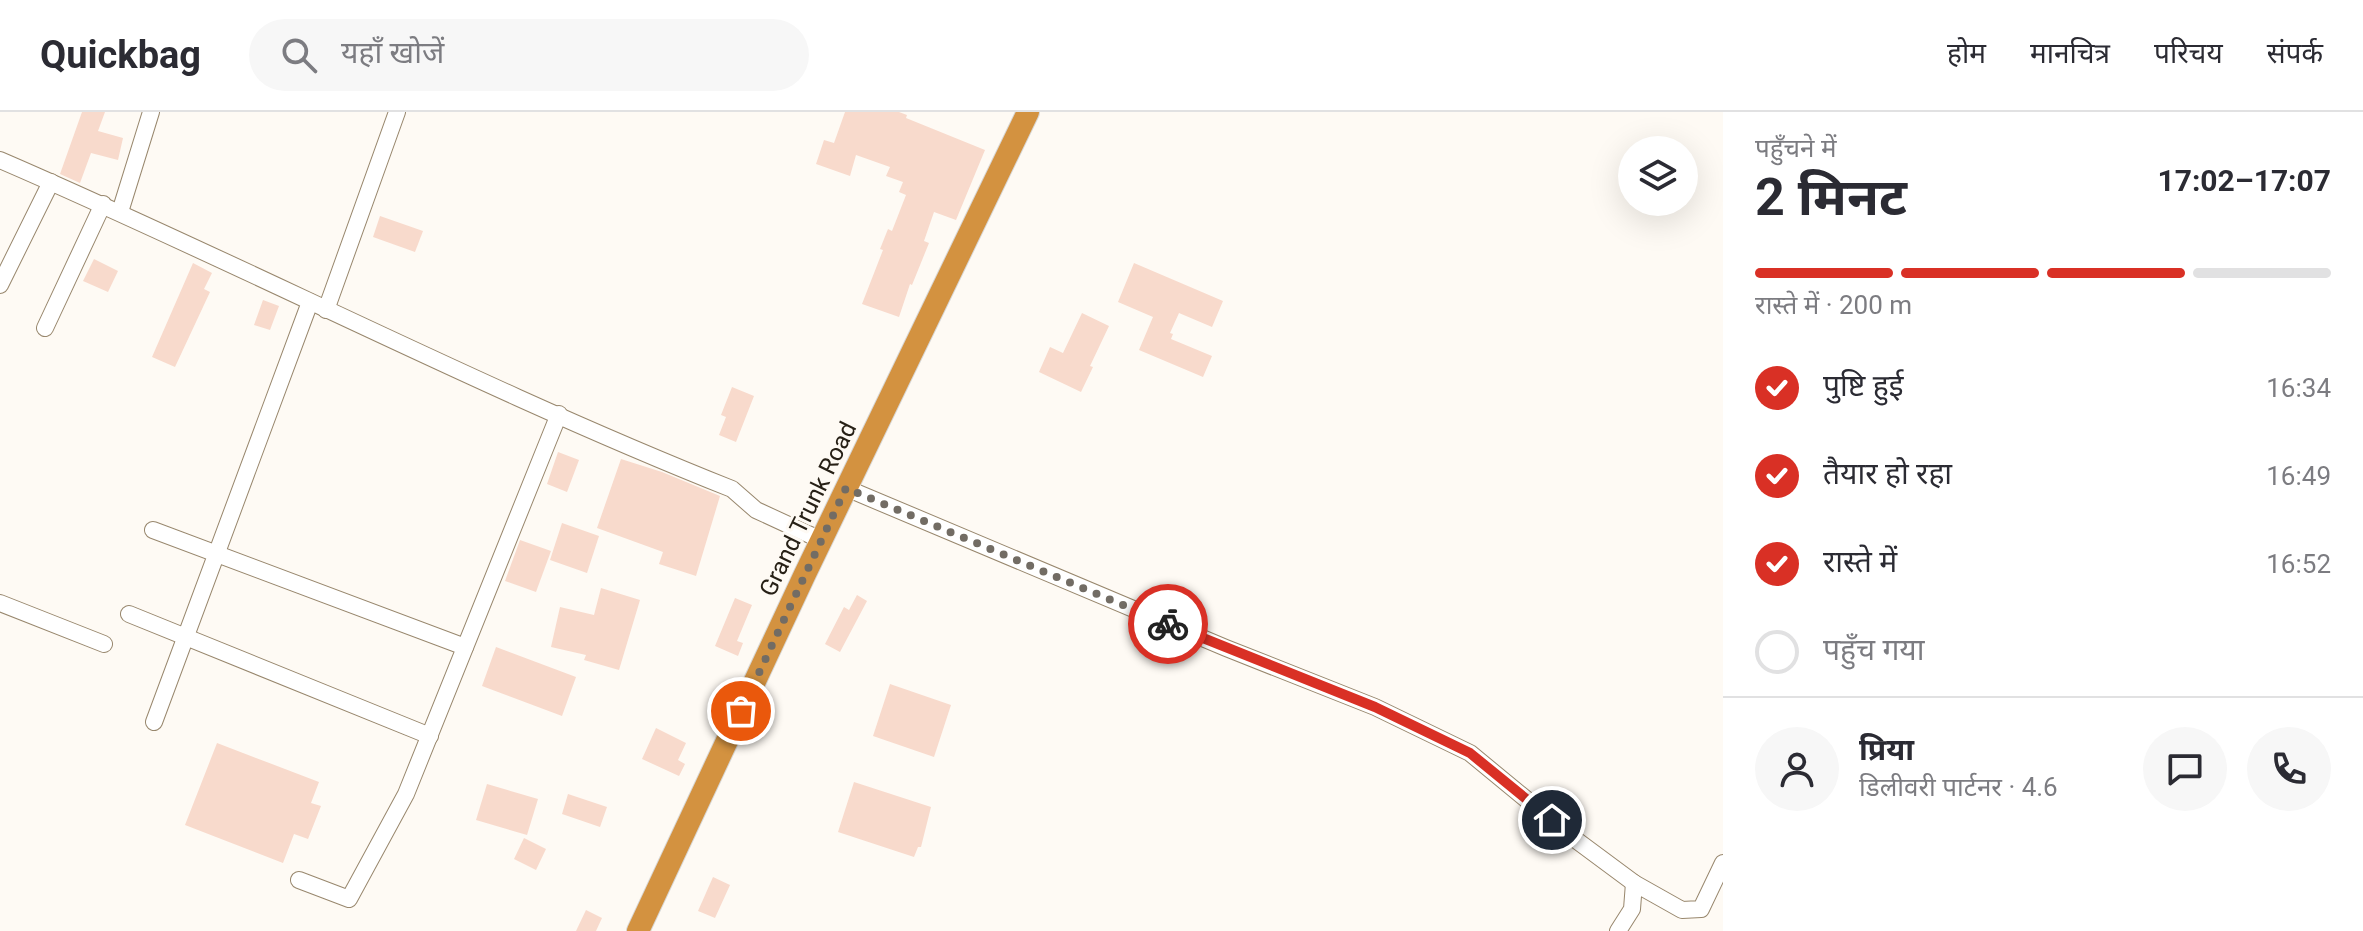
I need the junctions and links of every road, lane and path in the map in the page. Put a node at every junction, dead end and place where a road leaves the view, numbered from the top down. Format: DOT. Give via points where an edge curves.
graph roads {
  1 [pos="151,112"];
  2 [pos="397,112"];
  3 [pos="1028,112"];
  4 [pos="0,160"];
  5 [pos="51,182"];
  6 [pos="103,204"];
  7 [pos="120,212"];
  8 [pos="0,285"];
  9 [pos="310,302"];
  10 [pos="326,310"];
  11 [pos="45,328"];
  12 [pos="559,414"];
  13 [pos="846,488"];
  14 [pos="153,530"];
  15 [pos="821,540"];
  16 [pos="217,554"];
  17 [pos="0,603"];
  18 [pos="129,614"];
  19 [pos="186,637"];
  20 [pos="104,644"];
  21 [pos="465,647"];
  22 [pos="154,722"];
  23 [pos="430,736"];
  24 [pos="1723,863"];
  25 [pos="299,880"];
  26 [pos="1634,883"];
  27 [pos="638,931"];
  28 [pos="1618,931"];
  1 -- 7 [label="street"];
  2 -- 10 [label="street"];
  3 -- 13 [label="highway, Grand Trunk Road"];
  4 -- 5 [label="street"];
  5 -- 6 [label="street"];
  5 -- 8 [label="street"];
  6 -- 7 [label="street"];
  6 -- 11 [label="street"];
  7 -- 9 [label="street"];
  9 -- 10 [label="street"];
  9 -- 16 [label="street"];
  10 -- 12 [label="street"];
  12 -- 15 [label="street" via="732,489 756,510"];
  12 -- 21 [label="street"];
  13 -- 15 [label="highway, Grand Trunk Road"];
  13 -- 26 [label="street" via="1375,707 1470,753"];
  14 -- 16 [label="street"];
  15 -- 27 [label="highway, Grand Trunk Road"];
  16 -- 19 [label="street"];
  16 -- 21 [label="street"];
  17 -- 20 [label="street"];
  18 -- 19 [label="street"];
  19 -- 22 [label="street"];
  19 -- 23 [label="street"];
  21 -- 23 [label="street"];
  23 -- 25 [label="street" via="406,794 349,899"];
  24 -- 26 [label="street" via="1701,909 1682,910"];
  26 -- 28 [label="street" via="1632,909"];
}
